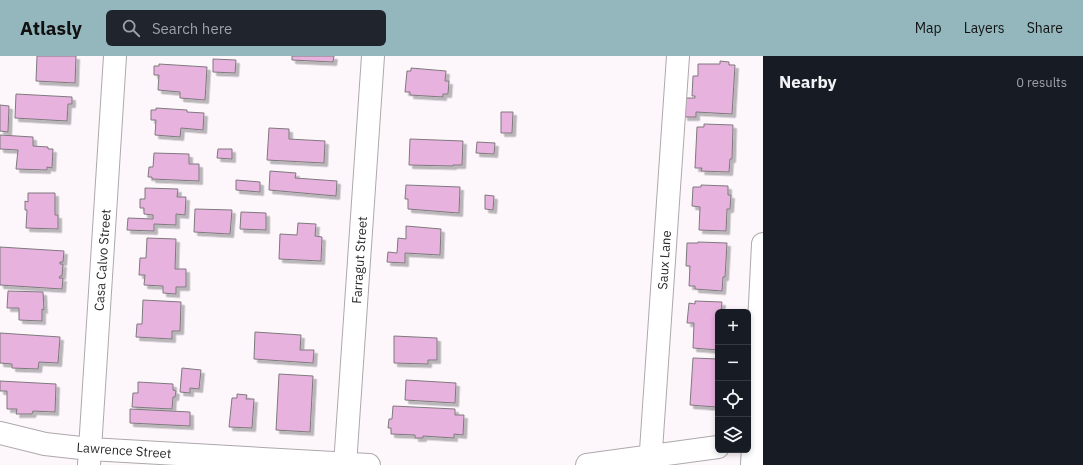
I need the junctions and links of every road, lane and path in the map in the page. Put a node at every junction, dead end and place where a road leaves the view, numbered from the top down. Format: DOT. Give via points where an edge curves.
graph roads {
  1 [pos="115,56"];
  2 [pos="373,56"];
  3 [pos="678,56"];
  4 [pos="763,244"];
  5 [pos="0,433"];
  6 [pos="755,443"];
  7 [pos="715,448"];
  8 [pos="89,457"];
  9 [pos="650,461"];
  10 [pos="345,464"];
  11 [pos="369,465"];
  12 [pos="587,465"];
  13 [pos="752,465"];
  1 -- 8 [label="street, Casa Calvo Street"];
  2 -- 10 [label="street, Farragut Street"];
  3 -- 9 [label="street, Saux Lane"];
  4 -- 6 [label="street"];
  5 -- 8 [label="street, Lawrence Street"];
  6 -- 13 [label="street"];
  7 -- 9 [label="street"];
  8 -- 10 [label="street, Lawrence Street"];
  9 -- 12 [label="street"];
  10 -- 11 [label="street, Lawrence Street"];
}
